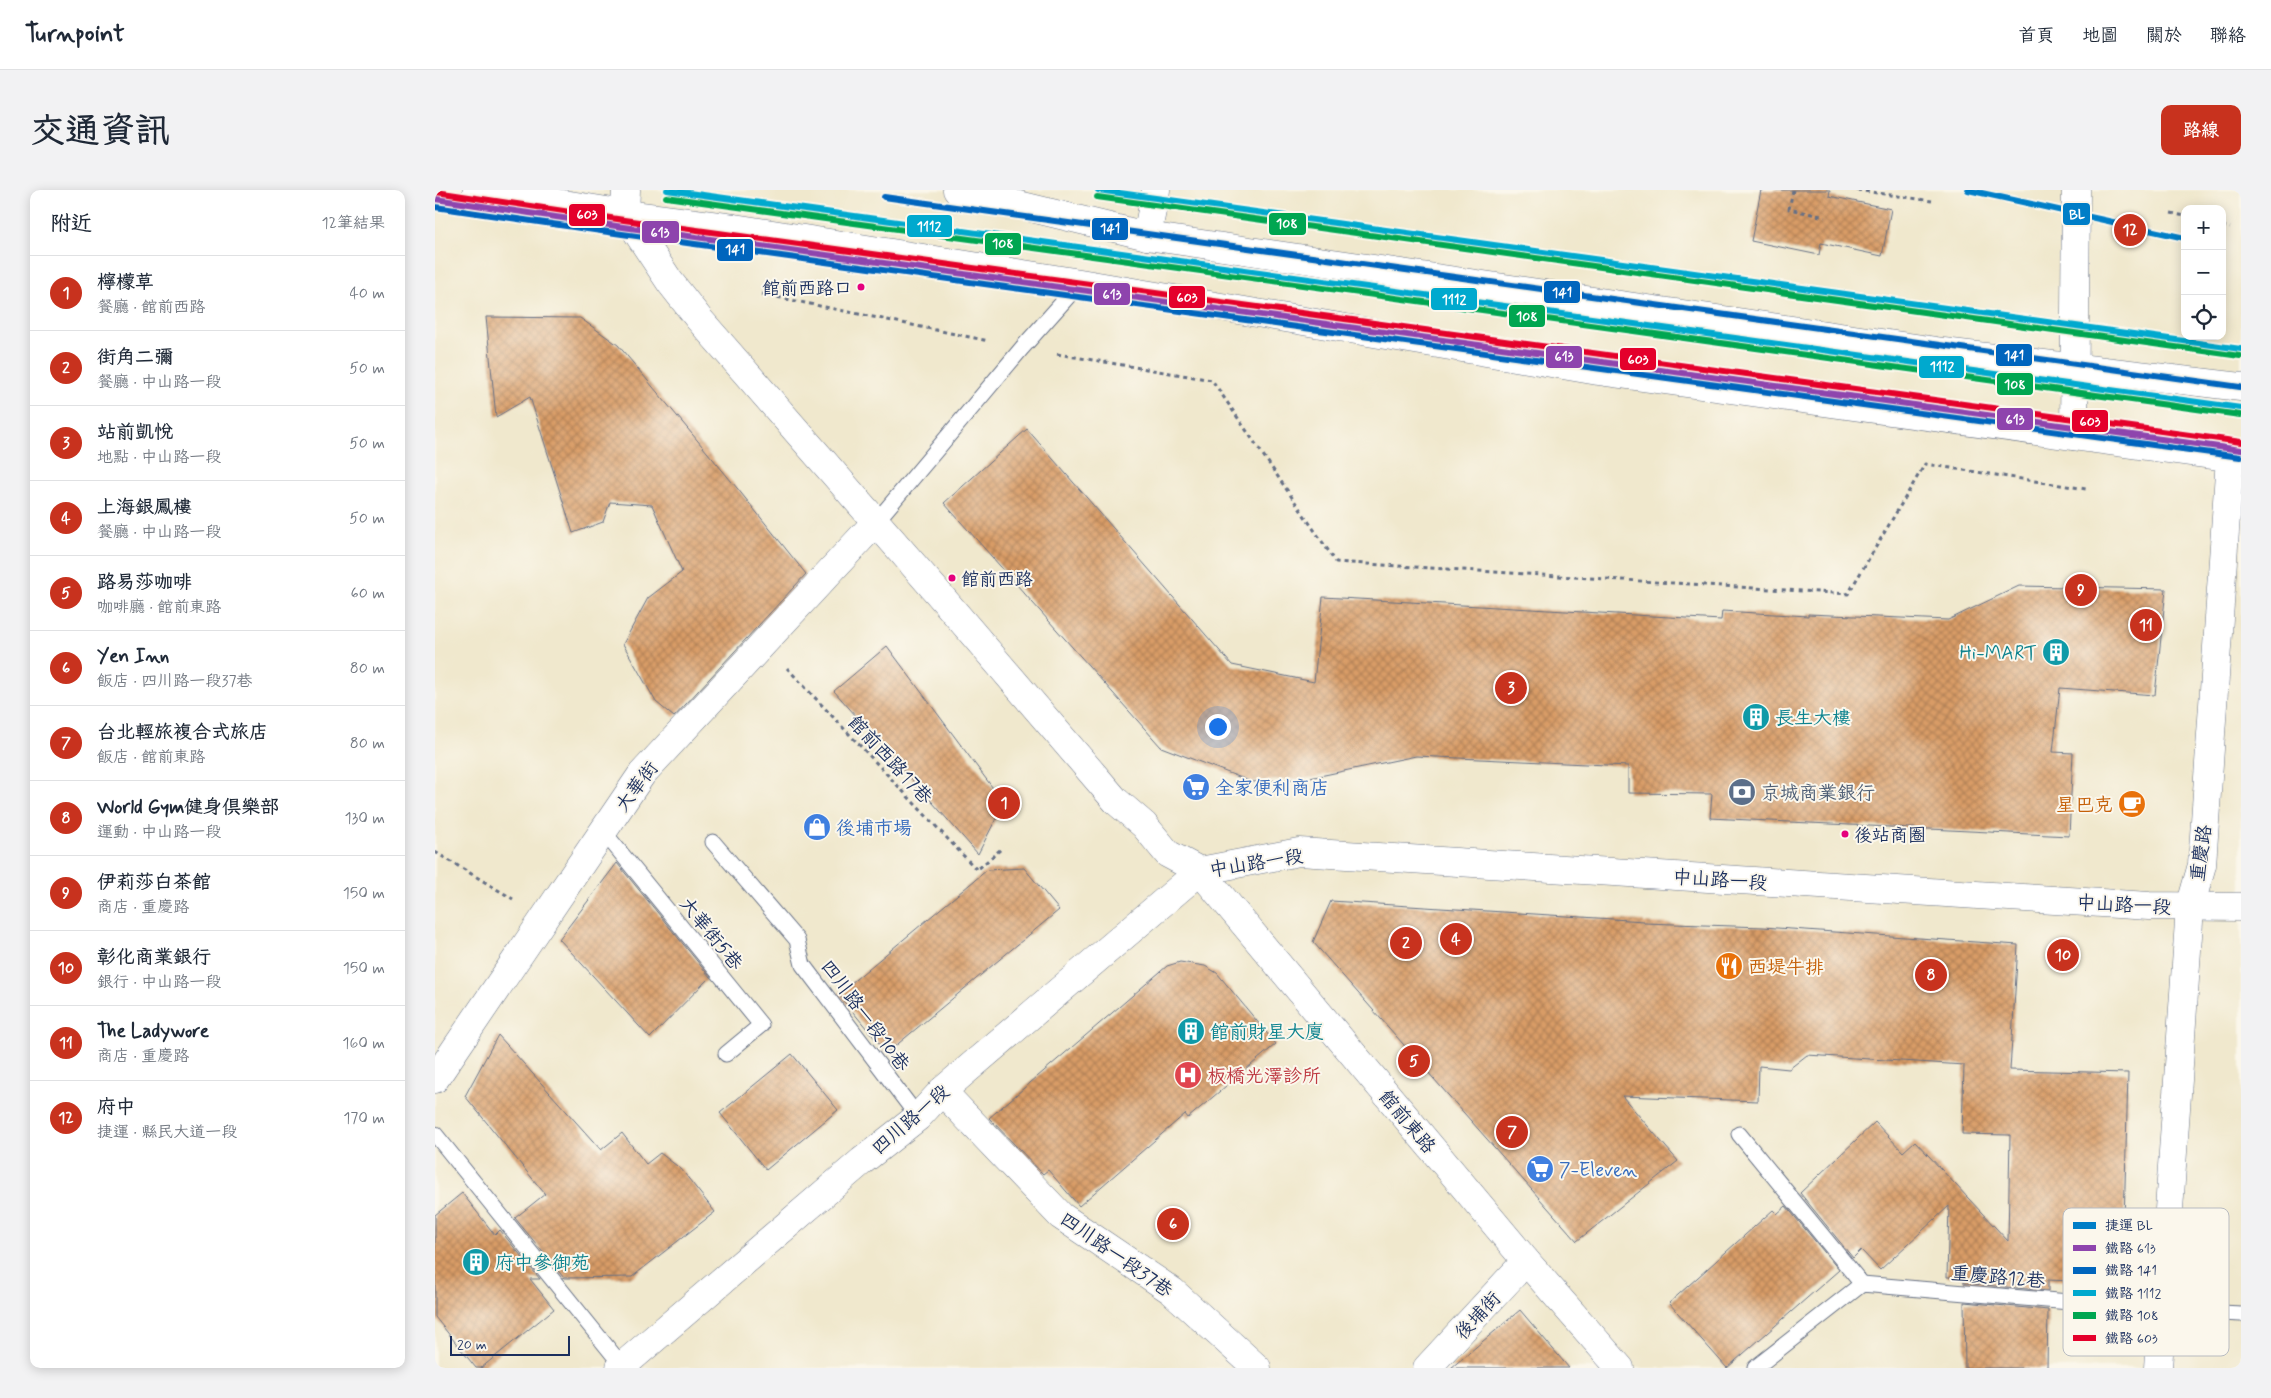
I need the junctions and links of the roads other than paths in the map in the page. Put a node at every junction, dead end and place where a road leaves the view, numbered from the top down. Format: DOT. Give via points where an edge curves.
graph roads {
  1 [pos="477,190"];
  2 [pos="957,190"];
  3 [pos="1156,190"];
  4 [pos="2076,190"];
  5 [pos="626,202"];
  6 [pos="1147,236"];
  7 [pos="1080,284"];
  8 [pos="2074,367"];
  9 [pos="2241,387"];
  10 [pos="2074,436"];
  11 [pos="2236,458"];
  12 [pos="875,523"];
  13 [pos="603,831"];
  14 [pos="713,842"];
  15 [pos="1200,871"];
  16 [pos="2190,907"];
  17 [pos="2241,907"];
  18 [pos="726,1054"];
  19 [pos="435,1079"];
  20 [pos="941,1091"];
  21 [pos="918,1117"];
  22 [pos="435,1134"];
  23 [pos="1739,1134"];
  24 [pos="2168,1208"];
  25 [pos="1526,1261"];
  26 [pos="1862,1284"];
  27 [pos="2063,1301"];
  28 [pos="622,1367"];
  29 [pos="1257,1368"];
  30 [pos="1427,1368"];
  31 [pos="1620,1368"];
  32 [pos="1755,1368"];
  1 -- 5 [label="main road"];
  2 -- 6 [label="main road"];
  3 -- 6 [label="main road"];
  4 -- 8 [label="main road"];
  5 -- 7 [label="main road" via="735,228"];
  5 -- 12 [label="main road" via="670,282"];
  6 -- 8 [label="main road" via="1933,351"];
  7 -- 10 [label="main road" via="1598,371"];
  7 -- 12 [label="lane"];
  8 -- 9 [label="main road"];
  8 -- 10 [label="main road"];
  10 -- 11 [label="main road"];
  11 -- 16 [label="main road, 重慶路" via="2202,865"];
  12 -- 13 [label="main road, 大華街" via="642,774"];
  12 -- 15 [label="main road" via="1116,801 1144,825 1168,854"];
  13 -- 18 [label="lane, 大華街5巷" via="761,1025"];
  13 -- 19 [label="main road, 大華街"];
  14 -- 21 [label="lane, 四川路一段10巷" via="797,940 803,965"];
  15 -- 16 [label="main road, 中山路一段" via="1299,852"];
  15 -- 20 [label="main road, 四川路一段"];
  15 -- 25 [label="main road, 館前東路"];
  16 -- 17 [label="main road, 中山路一段"];
  16 -- 24 [label="main road, 重慶路"];
  20 -- 21 [label="main road, 四川路一段"];
  20 -- 29 [label="main road, 四川路一段37巷" via="1061,1216 1172,1292"];
  21 -- 28 [label="main road, 四川路一段" via="862,1161"];
  22 -- 28 [label="lane"];
  23 -- 26 [label="lane"];
  25 -- 30 [label="main road, 後埔街"];
  25 -- 31 [label="main road, 館前東路"];
  26 -- 27 [label="lane, 重慶路12巷"];
  26 -- 32 [label="lane"];
}
